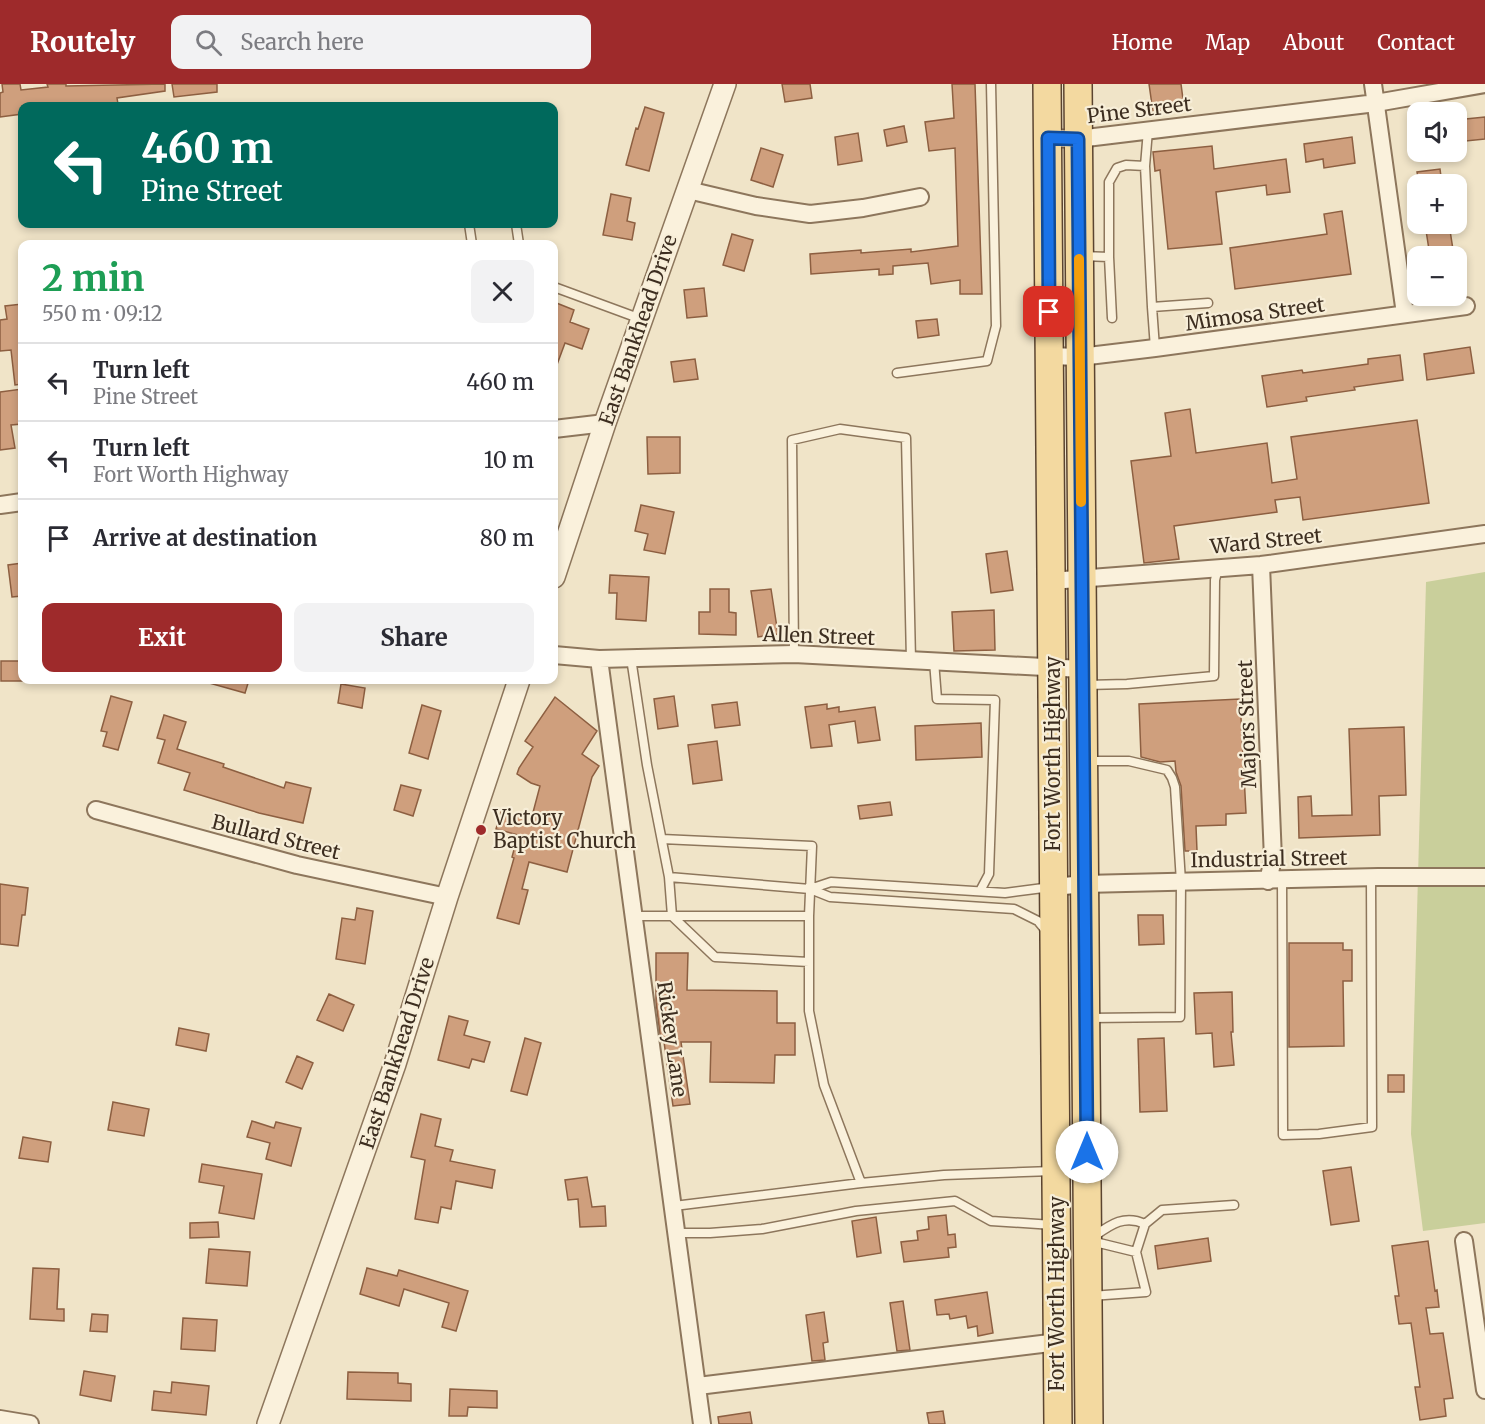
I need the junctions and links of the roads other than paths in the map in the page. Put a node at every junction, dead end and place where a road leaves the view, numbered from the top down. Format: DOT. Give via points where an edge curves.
graph roads {
  1 [pos="725,84"];
  2 [pos="991,84"];
  3 [pos="1047,84"];
  4 [pos="1078,84"];
  5 [pos="1373,84"];
  6 [pos="1485,84"];
  7 [pos="1376,102"];
  8 [pos="1148,130"];
  9 [pos="1048,138"];
  10 [pos="1078,139"];
  11 [pos="1145,166"];
  12 [pos="688,190"];
  13 [pos="920,197"];
  14 [pos="1079,256"];
  15 [pos="1109,257"];
  16 [pos="558,288"];
  17 [pos="1208,303"];
  18 [pos="1466,306"];
  19 [pos="1152,307"];
  20 [pos="1406,314"];
  21 [pos="1112,318"];
  22 [pos="642,319"];
  23 [pos="1155,348"];
  24 [pos="1050,356"];
  25 [pos="1080,357"];
  26 [pos="897,373"];
  27 [pos="605,423"];
  28 [pos="558,429"];
  29 [pos="18,503"];
  30 [pos="0,505"];
  31 [pos="1485,534"];
  32 [pos="558,565"];
  33 [pos="1261,565"];
  34 [pos="1218,568"];
  35 [pos="1082,580"];
  36 [pos="1051,581"];
  37 [pos="794,654"];
  38 [pos="558,655"];
  39 [pos="631,658"];
  40 [pos="599,659"];
  41 [pos="911,660"];
  42 [pos="934,662"];
  43 [pos="1052,669"];
  44 [pos="1082,676"];
  45 [pos="518,684"];
  46 [pos="1083,761"];
  47 [pos="96,810"];
  48 [pos="662,839"];
  49 [pos="669,877"];
  50 [pos="1371,877"];
  51 [pos="1485,877"];
  52 [pos="1275,880"];
  53 [pos="1181,882"];
  54 [pos="1084,884"];
  55 [pos="1054,886"];
  56 [pos="810,888"];
  57 [pos="980,891"];
  58 [pos="447,897"];
  59 [pos="634,916"];
  60 [pos="672,916"];
  61 [pos="809,916"];
  62 [pos="1054,939"];
  63 [pos="809,962"];
  64 [pos="1085,1018"];
  65 [pos="1056,1171"];
  66 [pos="861,1183"];
  67 [pos="1234,1205"];
  68 [pos="674,1206"];
  69 [pos="1145,1224"];
  70 [pos="677,1233"];
  71 [pos="1057,1233"];
  72 [pos="1087,1240"];
  73 [pos="1464,1241"];
  74 [pos="1136,1252"];
  75 [pos="1088,1296"];
  76 [pos="1058,1342"];
  77 [pos="698,1386"];
  78 [pos="1485,1390"];
  79 [pos="0,1419"];
  80 [pos="30,1424"];
  81 [pos="268,1424"];
  82 [pos="702,1424"];
  83 [pos="1059,1424"];
  84 [pos="1089,1424"];
  1 -- 12 [label="street, East Bankhead Drive"];
  2 -- 26 [label="lane" via="996,326 987,361"];
  3 -- 9 [label="main road, Fort Worth Highway"];
  4 -- 10 [label="main road, Fort Worth Highway"];
  5 -- 7 [label="street"];
  6 -- 7 [label="street, Pine Street"];
  7 -- 8 [label="street, Pine Street"];
  7 -- 20 [label="street"];
  8 -- 10 [label="street, Pine Street"];
  8 -- 11 [label="lane"];
  9 -- 10 [label="street, Pine Street"];
  9 -- 24 [label="main road, Fort Worth Highway"];
  10 -- 14 [label="main road, Fort Worth Highway"];
  11 -- 15 [label="lane" via="1117,168 1108,182"];
  11 -- 19 [label="lane"];
  12 -- 13 [label="street" via="810,214"];
  12 -- 22 [label="street, East Bankhead Drive"];
  14 -- 15 [label="lane"];
  14 -- 25 [label="main road, Fort Worth Highway"];
  15 -- 21 [label="lane"];
  16 -- 22 [label="lane"];
  17 -- 19 [label="lane"];
  18 -- 20 [label="street, Mimosa Street"];
  19 -- 23 [label="lane"];
  20 -- 23 [label="street, Mimosa Street"];
  22 -- 27 [label="street, East Bankhead Drive"];
  23 -- 25 [label="street, Mimosa Street"];
  24 -- 25 [label="street, Mimosa Street"];
  24 -- 36 [label="main road, Fort Worth Highway"];
  25 -- 35 [label="main road, Fort Worth Highway"];
  27 -- 28 [label="street"];
  27 -- 32 [label="street, East Bankhead Drive"];
  29 -- 30 [label="street"];
  31 -- 33 [label="street, Ward Street"];
  33 -- 34 [label="street, Ward Street"];
  33 -- 52 [label="street, Majors Street"];
  34 -- 35 [label="street, Ward Street"];
  34 -- 44 [label="lane" via="1214,675 1127,684"];
  35 -- 36 [label="street, Ward Street"];
  35 -- 44 [label="main road, Fort Worth Highway"];
  36 -- 43 [label="main road, Fort Worth Highway"];
  37 -- 39 [label="street, Allen Street"];
  37 -- 41 [label="street, Allen Street"];
  37 -- 41 [label="lane" via="792,440 840,429 906,438"];
  38 -- 40 [label="street, Allen Street"];
  39 -- 40 [label="street, Allen Street"];
  39 -- 48 [label="lane"];
  40 -- 59 [label="street, Rickey Lane"];
  41 -- 42 [label="street, Allen Street"];
  42 -- 43 [label="street, Allen Street"];
  42 -- 57 [label="lane" via="937,699 995,700 989,874"];
  43 -- 44 [label="street, Allen Street"];
  43 -- 55 [label="main road, Fort Worth Highway"];
  44 -- 46 [label="main road, Fort Worth Highway"];
  45 -- 58 [label="street, East Bankhead Drive"];
  46 -- 53 [label="lane" via="1129,761 1170,774"];
  46 -- 54 [label="main road, Fort Worth Highway"];
  47 -- 58 [label="street, Bullard Street" via="297,865"];
  48 -- 49 [label="lane"];
  48 -- 56 [label="lane" via="812,846"];
  49 -- 56 [label="lane"];
  49 -- 60 [label="lane"];
  50 -- 51 [label="street, Industrial Street"];
  50 -- 52 [label="street, Industrial Street"];
  50 -- 52 [label="lane" via="1372,1126 1319,1134 1283,1135"];
  52 -- 53 [label="street, Industrial Street"];
  53 -- 54 [label="street, Industrial Street"];
  53 -- 64 [label="lane" via="1180,1017"];
  54 -- 55 [label="street, Industrial Street"];
  54 -- 64 [label="main road, Fort Worth Highway"];
  55 -- 57 [label="lane" via="1005,893"];
  55 -- 62 [label="main road, Fort Worth Highway"];
  56 -- 57 [label="lane" via="831,882"];
  56 -- 61 [label="lane"];
  56 -- 62 [label="lane" via="830,897 1014,909 1038,921"];
  58 -- 81 [label="street, East Bankhead Drive" via="395,1064"];
  59 -- 60 [label="lane"];
  59 -- 68 [label="street, Rickey Lane"];
  60 -- 61 [label="lane"];
  60 -- 63 [label="lane" via="715,957"];
  61 -- 63 [label="lane"];
  62 -- 65 [label="main road, Fort Worth Highway"];
  63 -- 66 [label="lane" via="809,1011 824,1085"];
  64 -- 72 [label="main road, Fort Worth Highway"];
  65 -- 66 [label="lane"];
  65 -- 71 [label="main road, Fort Worth Highway"];
  66 -- 68 [label="lane"];
  67 -- 69 [label="lane" via="1162,1210"];
  68 -- 70 [label="street, Rickey Lane"];
  69 -- 72 [label="lane" via="1134,1219 1114,1223"];
  69 -- 74 [label="lane"];
  70 -- 71 [label="lane" via="762,1230 856,1211 955,1201 991,1221"];
  70 -- 77 [label="street, Rickey Lane"];
  71 -- 72 [label="main road"];
  71 -- 76 [label="main road, Fort Worth Highway"];
  72 -- 74 [label="lane"];
  72 -- 75 [label="main road, Fort Worth Highway"];
  73 -- 78 [label="street"];
  74 -- 75 [label="lane" via="1146,1292"];
  75 -- 84 [label="main road, Fort Worth Highway"];
  76 -- 77 [label="street"];
  76 -- 83 [label="main road, Fort Worth Highway"];
  77 -- 82 [label="street, Rickey Lane"];
  79 -- 80 [label="street"];
}
